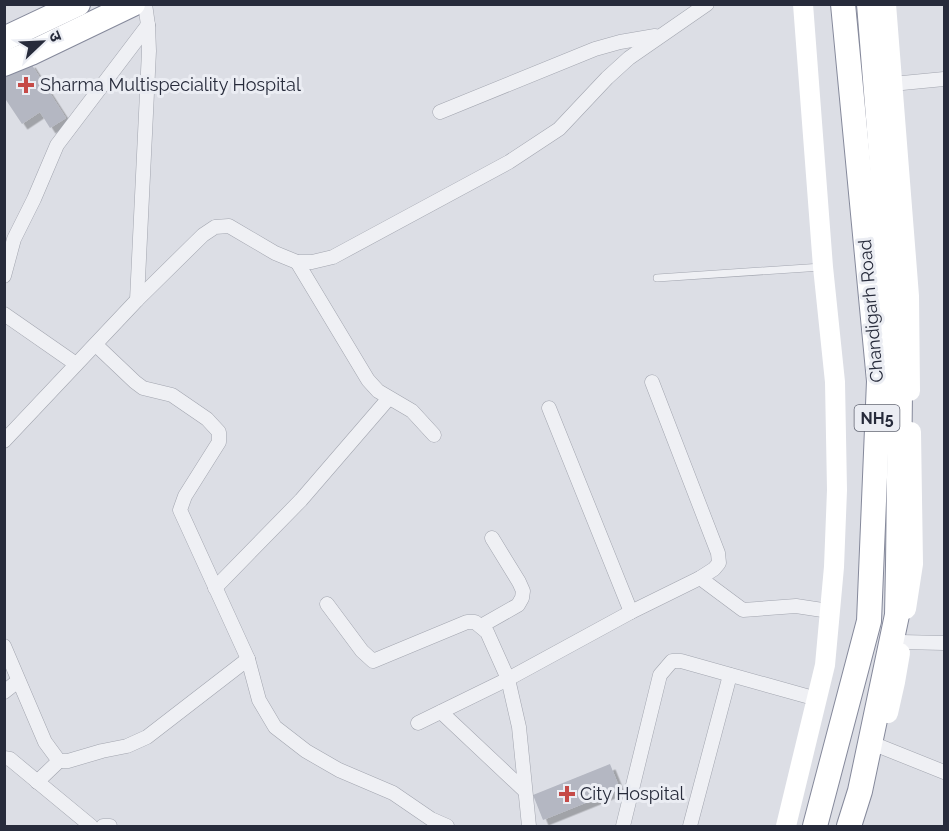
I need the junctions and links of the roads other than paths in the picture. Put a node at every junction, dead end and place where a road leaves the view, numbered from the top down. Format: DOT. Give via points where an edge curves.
graph roads {
  1 [pos="78,4"];
  2 [pos="133,4"];
  3 [pos="145,4"];
  4 [pos="707,4"];
  5 [pos="803,4"];
  6 [pos="843,4"];
  7 [pos="869,4"];
  8 [pos="886,4"];
  9 [pos="148,25"];
  10 [pos="660,35"];
  11 [pos="4,39"];
  12 [pos="4,64"];
  13 [pos="945,79"];
  14 [pos="892,84"];
  15 [pos="440,112"];
  16 [pos="9,235"];
  17 [pos="297,262"];
  18 [pos="823,267"];
  19 [pos="4,276"];
  20 [pos="657,278"];
  21 [pos="137,300"];
  22 [pos="4,314"];
  23 [pos="96,345"];
  24 [pos="76,364"];
  25 [pos="652,382"];
  26 [pos="389,398"];
  27 [pos="549,408"];
  28 [pos="434,435"];
  29 [pos="4,441"];
  30 [pos="492,538"];
  31 [pos="700,578"];
  32 [pos="215,588"];
  33 [pos="327,604"];
  34 [pos="829,611"];
  35 [pos="631,612"];
  36 [pos="482,626"];
  37 [pos="901,642"];
  38 [pos="945,643"];
  39 [pos="4,645"];
  40 [pos="248,659"];
  41 [pos="730,675"];
  42 [pos="508,679"];
  43 [pos="18,681"];
  44 [pos="4,692"];
  45 [pos="817,699"];
  46 [pos="441,712"];
  47 [pos="418,723"];
  48 [pos="879,746"];
  49 [pos="4,758"];
  50 [pos="59,761"];
  51 [pos="945,772"];
  52 [pos="38,782"];
  53 [pos="525,791"];
  54 [pos="91,826"];
  55 [pos="103,826"];
  56 [pos="110,826"];
  57 [pos="447,826"];
  58 [pos="529,826"];
  59 [pos="623,826"];
  60 [pos="690,826"];
  61 [pos="786,826"];
  62 [pos="815,826"];
  63 [pos="849,826"];
  64 [pos="859,826"];
  1 -- 11 [label="highway"];
  2 -- 12 [label="highway"];
  3 -- 9 [label="street"];
  4 -- 10 [label="street"];
  5 -- 18 [label="main road"];
  6 -- 62 [label="highway, Chandigarh Road / NH5" via="879,381 869,621"];
  7 -- 63 [label="highway, NH5" via="900,392 897,615"];
  8 -- 14 [label="main road"];
  9 -- 16 [label="street" via="57,146 30,208"];
  9 -- 21 [label="street"];
  10 -- 15 [label="street" via="595,49"];
  10 -- 17 [label="street" via="614,71 559,129 525,153 333,257"];
  13 -- 14 [label="street"];
  14 -- 37 [label="main road" via="910,343 913,564"];
  16 -- 19 [label="street"];
  17 -- 21 [label="street" via="229,226 215,227"];
  17 -- 26 [label="street" via="368,380"];
  18 -- 20 [label="lane"];
  18 -- 34 [label="main road" via="835,382 837,479"];
  21 -- 23 [label="street"];
  22 -- 24 [label="street"];
  23 -- 24 [label="street"];
  23 -- 32 [label="street" via="143,388 172,395 219,432 219,442 180,510"];
  24 -- 29 [label="street"];
  25 -- 31 [label="street" via="718,553 719,562 714,570"];
  26 -- 28 [label="street" via="412,411"];
  26 -- 32 [label="street" via="301,500"];
  27 -- 35 [label="street"];
  30 -- 36 [label="street" via="523,591 518,605"];
  31 -- 34 [label="street" via="743,610 796,606"];
  31 -- 35 [label="street"];
  32 -- 40 [label="street"];
  33 -- 36 [label="street" via="373,661 467,622"];
  34 -- 45 [label="main road" via="825,665"];
  35 -- 42 [label="street"];
  36 -- 42 [label="street"];
  37 -- 38 [label="street"];
  37 -- 48 [label="main road" via="896,682"];
  39 -- 43 [label="street"];
  40 -- 50 [label="street" via="147,738"];
  40 -- 57 [label="street" via="259,700 275,727 339,770 393,793"];
  41 -- 45 [label="street"];
  41 -- 59 [label="street" via="681,661 672,661 665,667"];
  41 -- 60 [label="street"];
  42 -- 46 [label="street"];
  42 -- 53 [label="street" via="519,727"];
  43 -- 44 [label="street"];
  43 -- 50 [label="street" via="45,742"];
  45 -- 61 [label="main road"];
  46 -- 47 [label="street"];
  46 -- 53 [label="street"];
  48 -- 51 [label="street"];
  48 -- 64 [label="main road"];
  49 -- 52 [label="street"];
  50 -- 52 [label="street"];
  52 -- 54 [label="street"];
  53 -- 58 [label="street"];
  55 -- 56 [label="street"];
}
